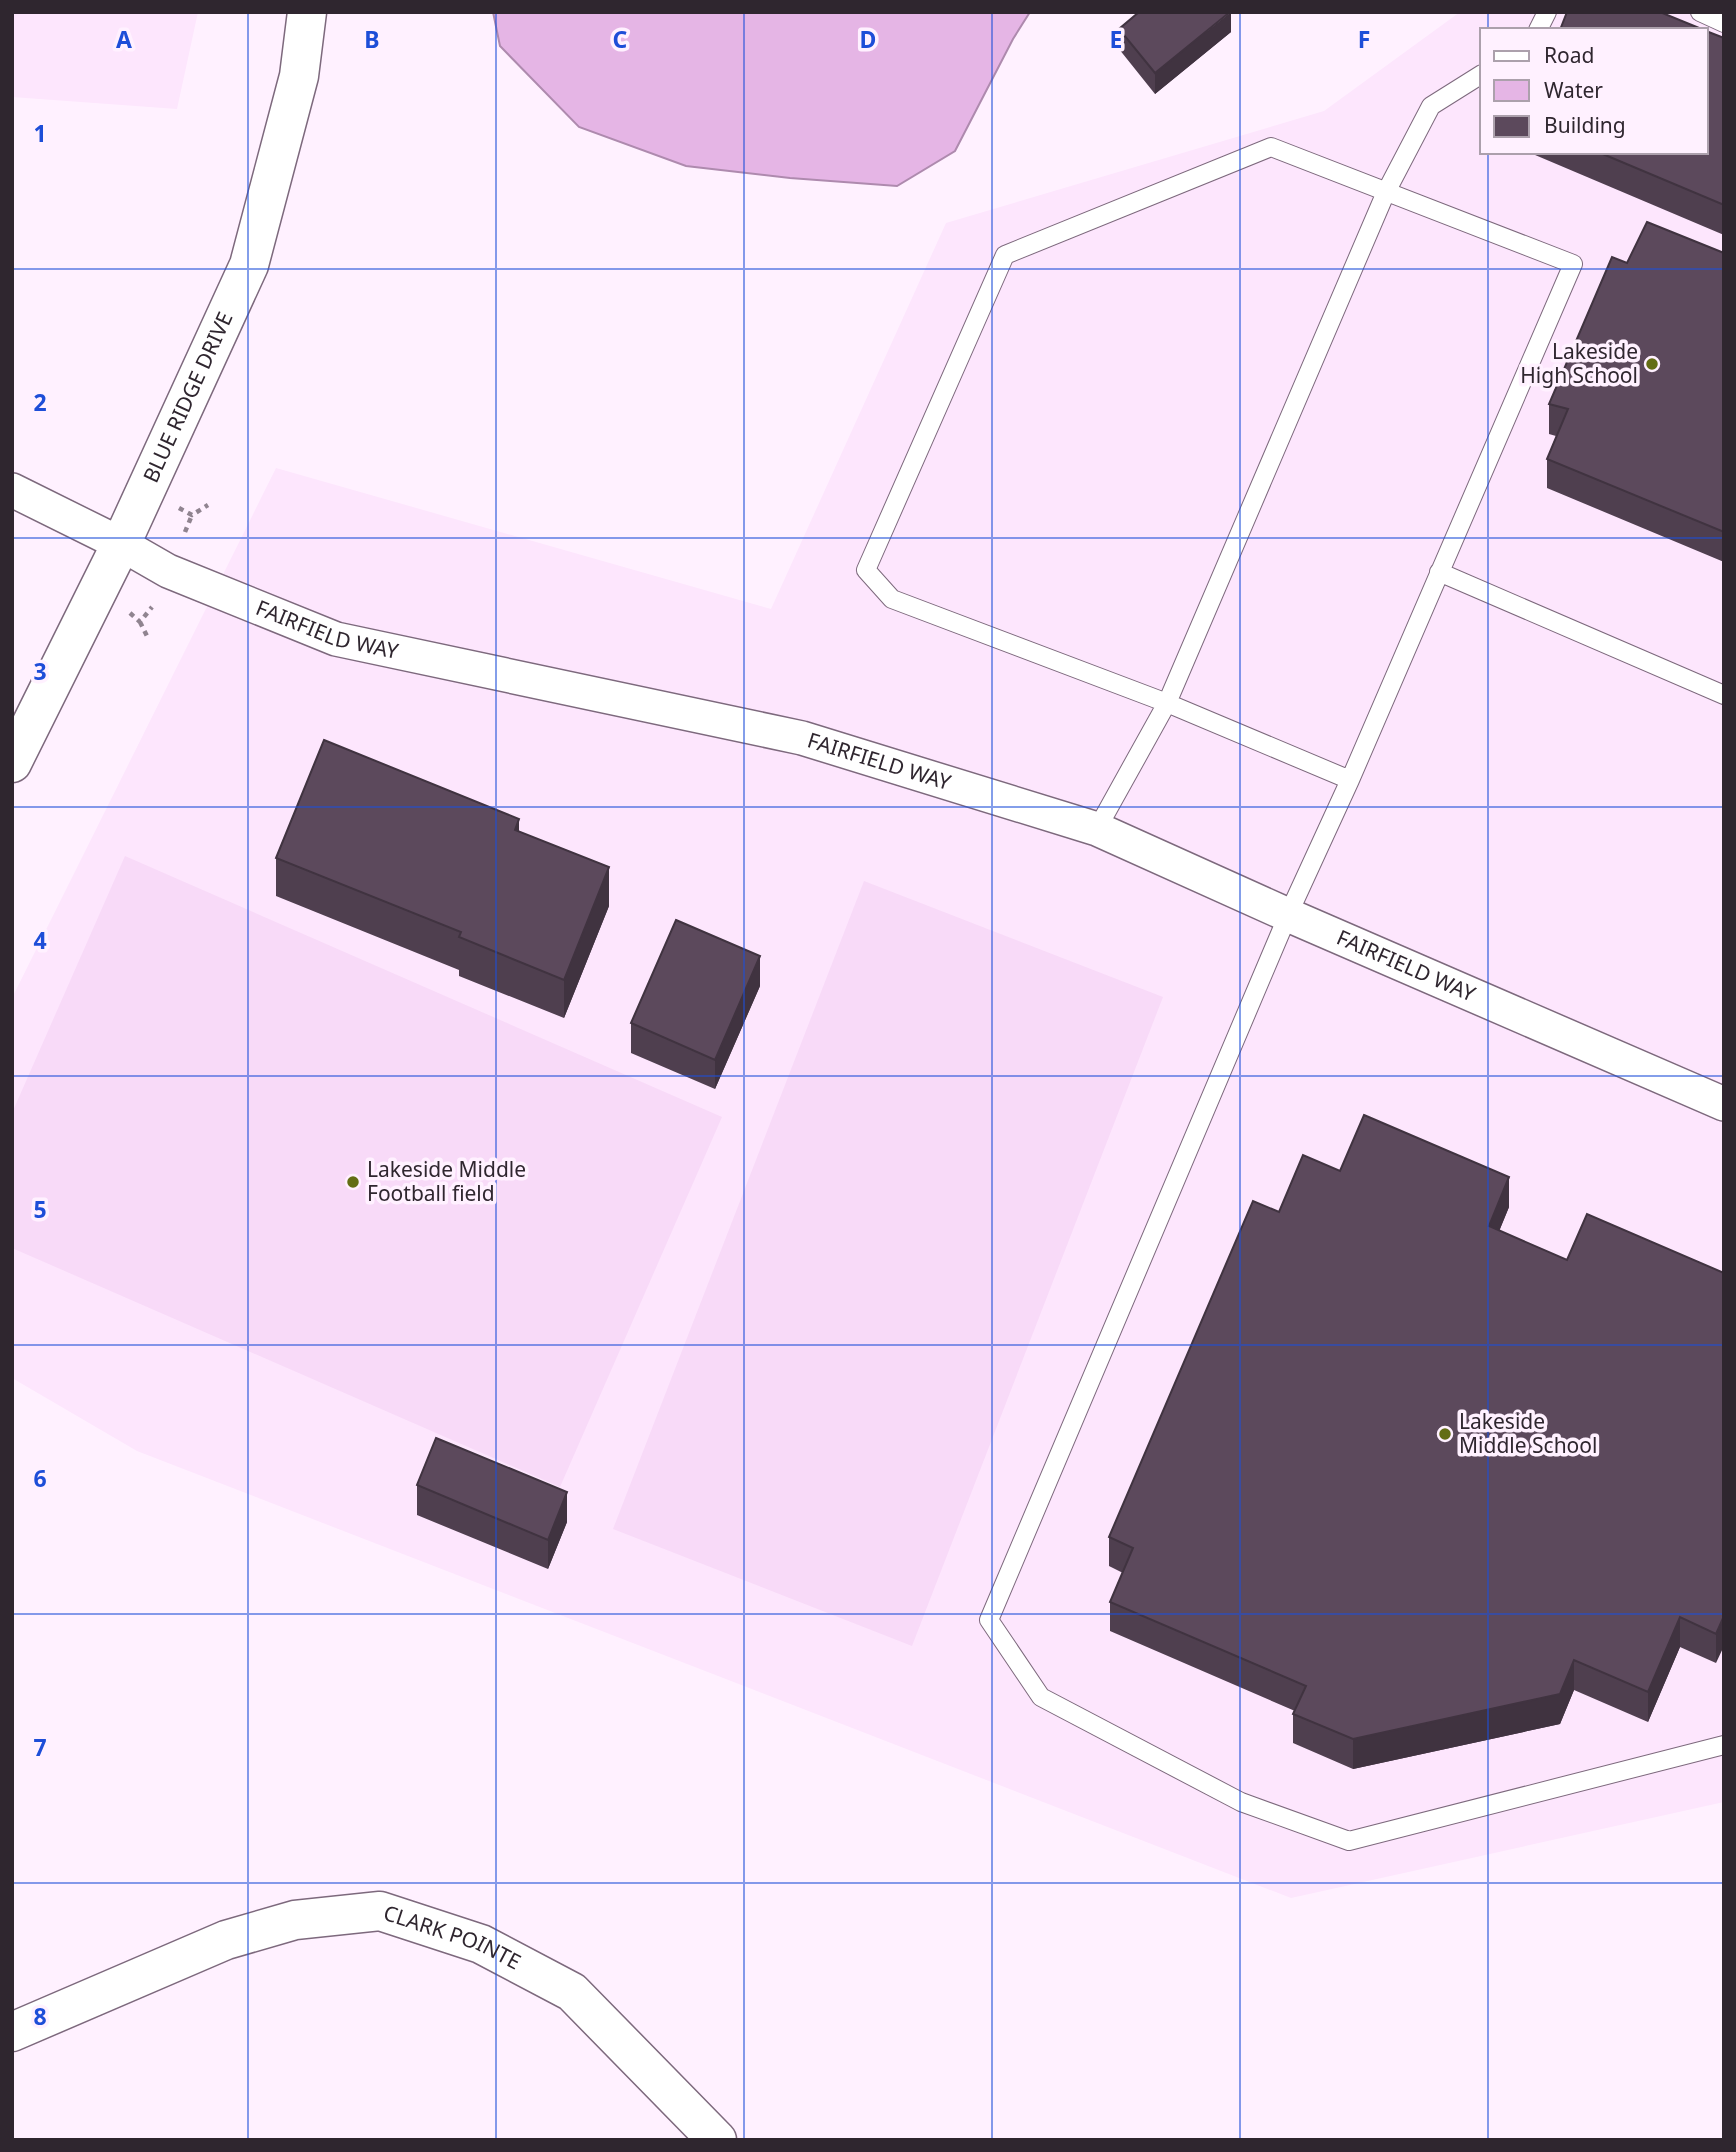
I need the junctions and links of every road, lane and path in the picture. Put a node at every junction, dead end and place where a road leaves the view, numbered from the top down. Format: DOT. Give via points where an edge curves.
graph roads {
  1 [pos="307,12"];
  2 [pos="1547,12"];
  3 [pos="1700,12"];
  4 [pos="1724,23"];
  5 [pos="1539,28"];
  6 [pos="1480,75"];
  7 [pos="1386,191"];
  8 [pos="12,490"];
  9 [pos="208,505"];
  10 [pos="175,506"];
  11 [pos="191,515"];
  12 [pos="186,532"];
  13 [pos="121,544"];
  14 [pos="1439,572"];
  15 [pos="152,607"];
  16 [pos="124,608"];
  17 [pos="140,622"];
  18 [pos="147,636"];
  19 [pos="1724,695"];
  20 [pos="1167,703"];
  21 [pos="12,763"];
  22 [pos="1350,780"];
  23 [pos="1097,829"];
  24 [pos="1288,915"];
  25 [pos="1724,1104"];
  26 [pos="1724,1745"];
  27 [pos="12,2032"];
  28 [pos="717,2140"];
  1 -- 13 [label="street, BLUE RIDGE DRIVE" via="299,76 249,265"];
  2 -- 5 [label="lane"];
  3 -- 4 [label="lane"];
  6 -- 7 [label="lane" via="1431,106"];
  7 -- 14 [label="lane" via="1573,264"];
  7 -- 20 [label="lane"];
  7 -- 20 [label="lane" via="1271,147 1006,255 866,570 892,598"];
  8 -- 13 [label="street, FAIRFIELD WAY"];
  9 -- 11 [label="path"];
  10 -- 11 [label="path"];
  11 -- 12 [label="path"];
  13 -- 21 [label="street, BLUE RIDGE DRIVE"];
  13 -- 23 [label="street, FAIRFIELD WAY" via="168,571 336,639 802,738"];
  14 -- 19 [label="lane"];
  14 -- 22 [label="lane"];
  15 -- 17 [label="path"];
  16 -- 17 [label="path"];
  17 -- 18 [label="path"];
  20 -- 22 [label="lane"];
  20 -- 23 [label="lane"];
  22 -- 24 [label="lane"];
  23 -- 24 [label="street, FAIRFIELD WAY"];
  24 -- 25 [label="street, FAIRFIELD WAY"];
  24 -- 26 [label="lane" via="989,1620 1041,1697 1241,1801 1349,1841"];
  27 -- 28 [label="street, CLARK POINTE" via="226,1940 295,1920 380,1911 481,1944 572,1992"];
}
